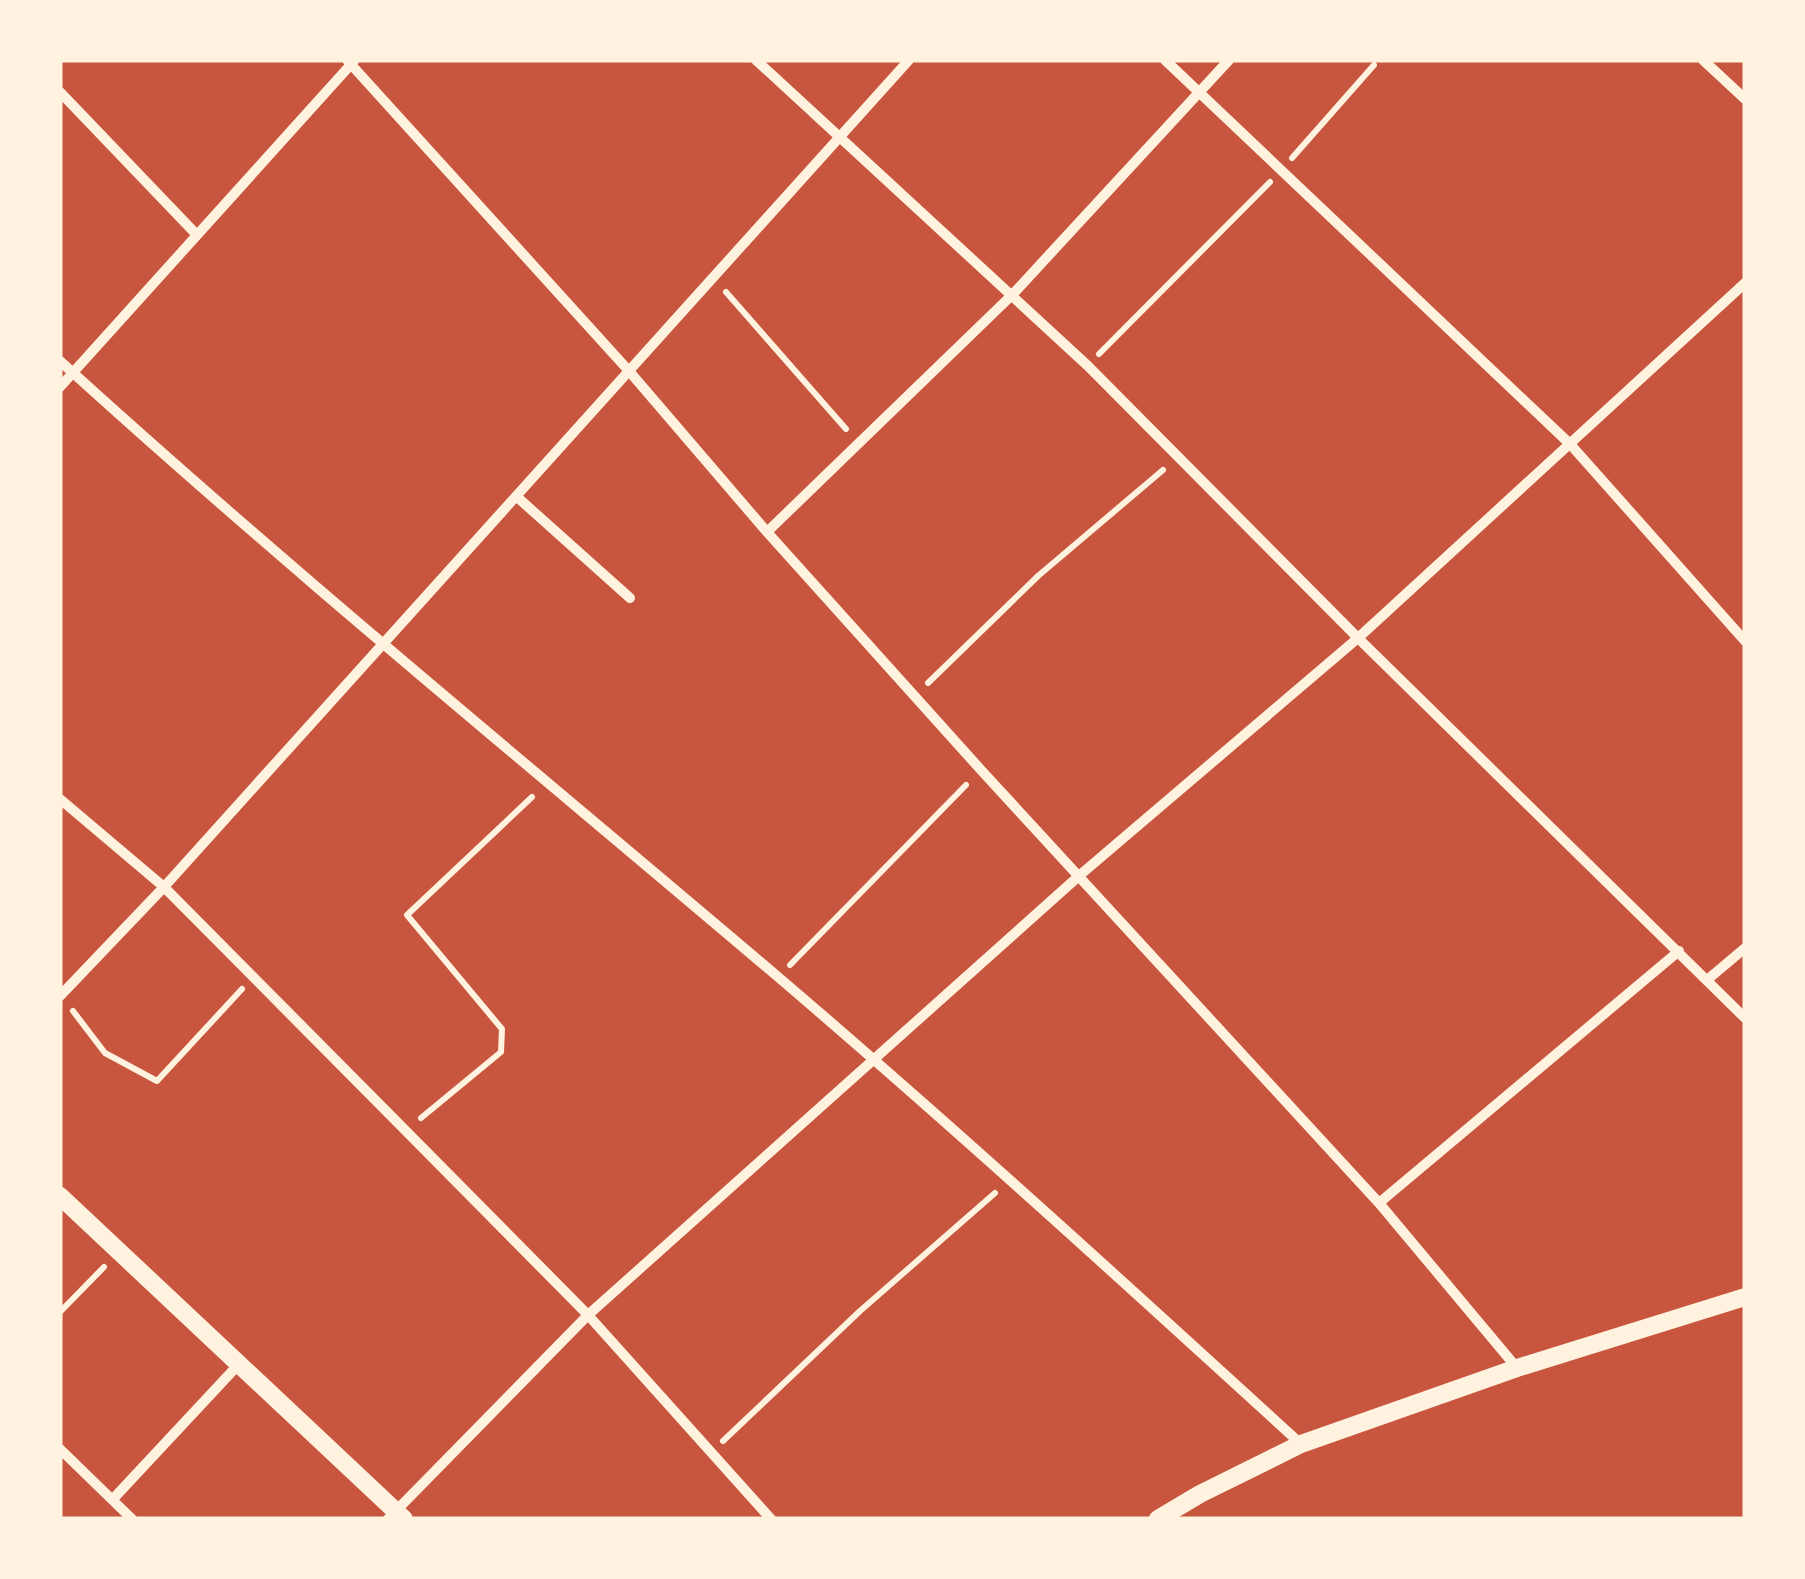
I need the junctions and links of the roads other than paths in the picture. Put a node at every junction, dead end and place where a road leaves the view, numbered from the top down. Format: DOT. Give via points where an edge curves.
graph roads {
  1 [pos="756,60"];
  2 [pos="908,60"];
  3 [pos="1165,60"];
  4 [pos="1229,60"];
  5 [pos="1703,60"];
  6 [pos="351,62"];
  7 [pos="60,92"];
  8 [pos="1199,94"];
  9 [pos="1745,99"];
  10 [pos="840,138"];
  11 [pos="196,234"];
  12 [pos="1745,283"];
  13 [pos="1013,294"];
  14 [pos="60,361"];
  15 [pos="629,371"];
  16 [pos="72,373"];
  17 [pos="60,387"];
  18 [pos="1570,444"];
  19 [pos="516,496"];
  20 [pos="767,532"];
  21 [pos="630,598"];
  22 [pos="1358,638"];
  23 [pos="1745,642"];
  24 [pos="382,644"];
  25 [pos="60,799"];
  26 [pos="1080,875"];
  27 [pos="164,887"];
  28 [pos="1745,948"];
  29 [pos="1679,952"];
  30 [pos="1708,980"];
  31 [pos="60,995"];
  32 [pos="1745,1018"];
  33 [pos="874,1059"];
  34 [pos="60,1196"];
  35 [pos="1380,1202"];
  36 [pos="1745,1297"];
  37 [pos="588,1316"];
  38 [pos="240,1364"];
  39 [pos="1517,1368"];
  40 [pos="1301,1444"];
  41 [pos="60,1449"];
  42 [pos="112,1499"];
  43 [pos="396,1516"];
  44 [pos="132,1519"];
  45 [pos="771,1519"];
  46 [pos="1158,1519"];
  1 -- 10 [label="street"];
  2 -- 10 [label="street"];
  3 -- 8 [label="street"];
  4 -- 8 [label="street"];
  5 -- 9 [label="street"];
  6 -- 11 [label="street"];
  6 -- 15 [label="street"];
  7 -- 11 [label="street"];
  8 -- 13 [label="street"];
  8 -- 18 [label="street"];
  10 -- 13 [label="street"];
  10 -- 15 [label="street"];
  11 -- 16 [label="street"];
  12 -- 18 [label="street"];
  13 -- 20 [label="street"];
  13 -- 22 [label="street"];
  14 -- 16 [label="street"];
  15 -- 19 [label="street"];
  15 -- 20 [label="street"];
  16 -- 17 [label="street"];
  16 -- 24 [label="street"];
  18 -- 22 [label="street"];
  18 -- 23 [label="street"];
  19 -- 21 [label="street"];
  19 -- 24 [label="street"];
  20 -- 26 [label="street"];
  22 -- 26 [label="street"];
  22 -- 29 [label="street"];
  24 -- 27 [label="street"];
  24 -- 33 [label="street"];
  25 -- 27 [label="street"];
  26 -- 33 [label="street"];
  26 -- 35 [label="street"];
  27 -- 31 [label="street"];
  27 -- 37 [label="street"];
  28 -- 30 [label="street"];
  29 -- 30 [label="street"];
  29 -- 35 [label="street"];
  30 -- 32 [label="street"];
  33 -- 37 [label="street"];
  33 -- 40 [label="street"];
  34 -- 38 [label="street"];
  35 -- 39 [label="street"];
  36 -- 39 [label="street"];
  37 -- 43 [label="street"];
  37 -- 45 [label="street"];
  38 -- 42 [label="street"];
  38 -- 43 [label="street"];
  39 -- 40 [label="street"];
  40 -- 46 [label="street"];
  41 -- 42 [label="street"];
  42 -- 44 [label="street"];
}
